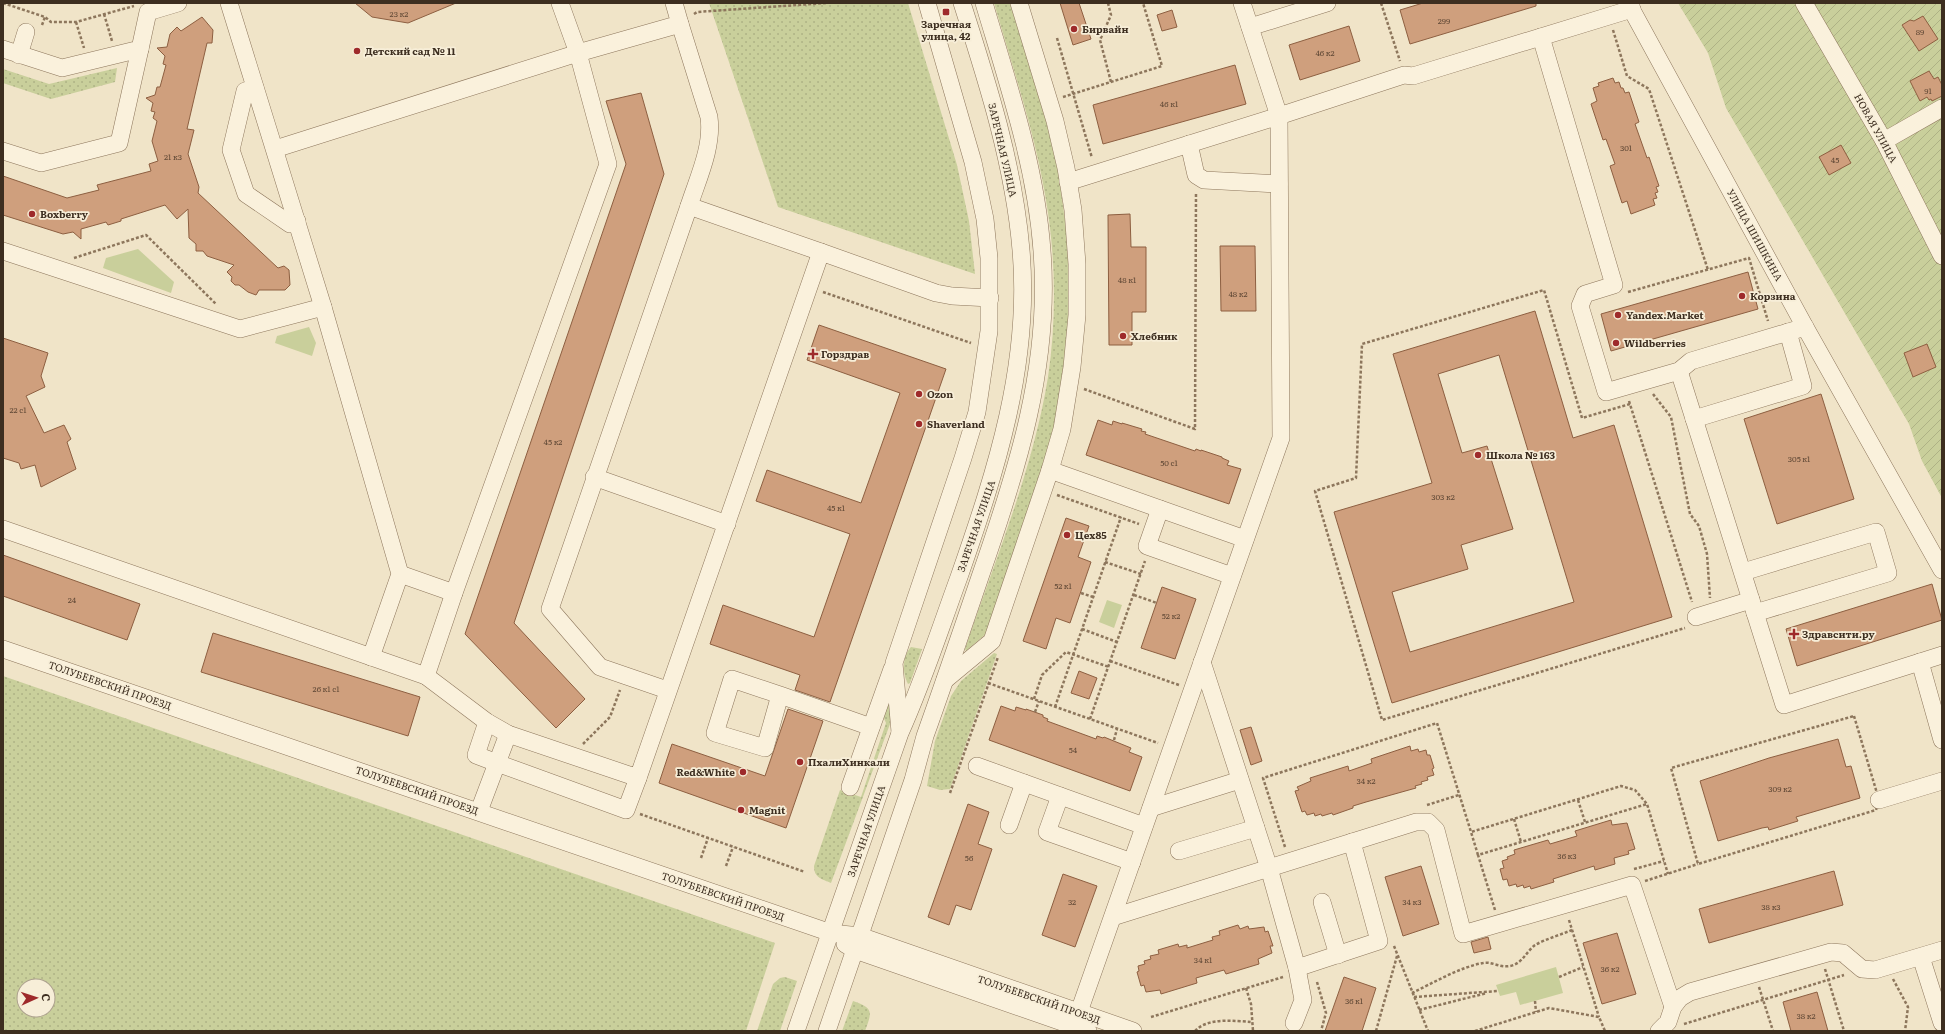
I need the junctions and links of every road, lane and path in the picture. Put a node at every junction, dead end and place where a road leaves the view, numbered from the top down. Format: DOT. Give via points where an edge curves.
graph roads {
  1 [pos="178,3"];
  2 [pos="229,3"];
  3 [pos="560,3"];
  4 [pos="674,3"];
  5 [pos="826,3"];
  6 [pos="927,3"];
  7 [pos="962,3"];
  8 [pos="984,3"];
  9 [pos="1019,3"];
  10 [pos="1108,3"];
  11 [pos="1143,3"];
  12 [pos="1242,3"];
  13 [pos="1327,3"];
  14 [pos="1381,3"];
  15 [pos="1804,3"];
  16 [pos="3,4"];
  17 [pos="137,5"];
  18 [pos="1630,6"];
  19 [pos="104,14"];
  20 [pos="1608,16"];
  21 [pos="45,18"];
  22 [pos="76,22"];
  23 [pos="680,24"];
  24 [pos="42,25"];
  25 [pos="1250,27"];
  26 [pos="26,32"];
  27 [pos="1541,37"];
  28 [pos="1056,38"];
  29 [pos="113,45"];
  30 [pos="140,49"];
  31 [pos="11,52"];
  32 [pos="85,52"];
  33 [pos="578,53"];
  34 [pos="1404,75"];
  35 [pos="1111,82"];
  36 [pos="255,88"];
  37 [pos="1073,94"];
  38 [pos="1056,99"];
  39 [pos="1942,108"];
  40 [pos="1279,116"];
  41 [pos="1884,141"];
  42 [pos="1189,144"];
  43 [pos="275,149"];
  44 [pos="3,151"];
  45 [pos="1096,173"];
  46 [pos="1196,176"];
  47 [pos="1068,182"];
  48 [pos="1279,184"];
  49 [pos="689,206"];
  50 [pos="297,221"];
  51 [pos="3,251"];
  52 [pos="822,252"];
  53 [pos="1942,256"];
  54 [pos="70,259"];
  55 [pos="1708,270"];
  56 [pos="1614,285"];
  57 [pos="809,288"];
  58 [pos="990,298"];
  59 [pos="323,307"];
  60 [pos="221,309"];
  61 [pos="1805,327"];
  62 [pos="1780,334"];
  63 [pos="976,344"];
  64 [pos="1679,371"];
  65 [pos="1647,380"];
  66 [pos="1078,387"];
  67 [pos="1624,387"];
  68 [pos="1630,404"];
  69 [pos="1694,419"];
  70 [pos="1050,470"];
  71 [pos="594,477"];
  72 [pos="1053,494"];
  73 [pos="1160,509"];
  74 [pos="1121,517"];
  75 [pos="727,524"];
  76 [pos="3,529"];
  77 [pos="1153,529"];
  78 [pos="1246,539"];
  79 [pos="1145,561"];
  80 [pos="1105,562"];
  81 [pos="1942,570"];
  82 [pos="1742,572"];
  83 [pos="400,574"];
  84 [pos="1141,574"];
  85 [pos="1232,576"];
  86 [pos="1081,593"];
  87 [pos="454,594"];
  88 [pos="1134,595"];
  89 [pos="1093,597"];
  90 [pos="1157,603"];
  91 [pos="1753,607"];
  92 [pos="1716,611"];
  93 [pos="1696,617"];
  94 [pos="1082,629"];
  95 [pos="1118,642"];
  96 [pos="3,649"];
  97 [pos="1073,655"];
  98 [pos="1942,655"];
  99 [pos="371,657"];
  100 [pos="1110,661"];
  101 [pos="1202,662"];
  102 [pos="1920,662"];
  103 [pos="894,664"];
  104 [pos="1108,667"];
  105 [pos="426,676"];
  106 [pos="625,676"];
  107 [pos="945,680"];
  108 [pos="988,683"];
  109 [pos="667,690"];
  110 [pos="1192,690"];
  111 [pos="780,695"];
  112 [pos="1034,699"];
  113 [pos="1039,701"];
  114 [pos="1937,705"];
  115 [pos="1055,707"];
  116 [pos="1035,712"];
  117 [pos="1090,719"];
  118 [pos="487,722"];
  119 [pos="871,727"];
  120 [pos="1117,729"];
  121 [pos="900,733"];
  122 [pos="508,734"];
  123 [pos="1114,740"];
  124 [pos="1148,740"];
  125 [pos="1942,740"];
  126 [pos="571,755"];
  127 [pos="497,763"];
  128 [pos="977,766"];
  129 [pos="638,778"];
  130 [pos="1240,780"];
  131 [pos="1942,781"];
  132 [pos="1024,783"];
  133 [pos="850,787"];
  134 [pos="1459,795"];
  135 [pos="1060,796"];
  136 [pos="1578,800"];
  137 [pos="1879,800"];
  138 [pos="1647,804"];
  139 [pos="1421,807"];
  140 [pos="1151,808"];
  141 [pos="626,810"];
  142 [pos="479,812"];
  143 [pos="1514,819"];
  144 [pos="1585,822"];
  145 [pos="1009,825"];
  146 [pos="1144,826"];
  147 [pos="1256,828"];
  148 [pos="1471,832"];
  149 [pos="708,838"];
  150 [pos="1352,842"];
  151 [pos="1521,842"];
  152 [pos="733,847"];
  153 [pos="1286,849"];
  154 [pos="1179,851"];
  155 [pos="1478,855"];
  156 [pos="701,858"];
  157 [pos="1664,861"];
  158 [pos="1132,862"];
  159 [pos="1698,864"];
  160 [pos="726,866"];
  161 [pos="1268,868"];
  162 [pos="805,872"];
  163 [pos="1668,874"];
  164 [pos="1630,878"];
  165 [pos="1322,902"];
  166 [pos="1564,905"];
  167 [pos="1502,909"];
  168 [pos="1113,917"];
  169 [pos="1572,930"];
  170 [pos="831,933"];
  171 [pos="1379,941"];
  172 [pos="857,943"];
  173 [pos="1942,950"];
  174 [pos="1338,955"];
  175 [pos="1821,955"];
  176 [pos="1398,956"];
  177 [pos="1921,957"];
  178 [pos="1887,966"];
  179 [pos="1583,967"];
  180 [pos="1297,968"];
  181 [pos="1862,969"];
  182 [pos="1755,973"];
  183 [pos="1559,977"];
  184 [pos="1316,978"];
  185 [pos="1829,979"];
  186 [pos="1246,988"];
  187 [pos="1498,991"];
  188 [pos="1493,992"];
  189 [pos="1412,993"];
  190 [pos="1414,996"];
  191 [pos="1763,1000"];
  192 [pos="1534,1001"];
  193 [pos="1672,1007"];
  194 [pos="1419,1010"];
  195 [pos="1536,1012"];
  196 [pos="1151,1017"];
  197 [pos="1599,1017"];
  198 [pos="1252,1022"];
  199 [pos="1080,1023"];
  200 [pos="1294,1023"];
  201 [pos="1942,1023"];
  202 [pos="1678,1026"];
  203 [pos="796,1031"];
  204 [pos="827,1031"];
  205 [pos="1133,1031"];
  206 [pos="1195,1031"];
  207 [pos="1253,1031"];
  208 [pos="1321,1031"];
  209 [pos="1376,1031"];
  210 [pos="1428,1031"];
  211 [pos="1475,1031"];
  212 [pos="1605,1031"];
  213 [pos="1659,1031"];
  214 [pos="1773,1031"];
  215 [pos="1844,1031"];
  216 [pos="1905,1031"];
  1 -- 30 [label="street" via="148,12"];
  2 -- 36 [label="street"];
  3 -- 33 [label="street"];
  4 -- 23 [label="street"];
  5 -- 23 [label="path" via="697,12"];
  6 -- 58 [label="street" via="974,162 985,219"];
  7 -- 121 [label="street, ЗАРЕЧНАЯ УЛИЦА" via="1012,178 1022,252 1021,333 1010,414 996,466 919,691"];
  8 -- 107 [label="street, ЗАРЕЧНАЯ УЛИЦА" via="1031,173 1042,251 1042,333 1038,375 1016,471"];
  9 -- 47 [label="street" via="1055,121"];
  10 -- 35 [label="path" via="1111,15 1100,40"];
  11 -- 35 [label="path" via="1162,66"];
  12 -- 25 [label="street"];
  13 -- 25 [label="street"];
  14 -- 34 [label="path"];
  15 -- 41 [label="street, НОВАЯ УЛИЦА"];
  16 -- 21 [label="path"];
  17 -- 19 [label="path"];
  18 -- 20 [label="street"];
  18 -- 61 [label="street, УЛИЦА ШИШКИНА"];
  19 -- 22 [label="path"];
  19 -- 29 [label="path"];
  20 -- 27 [label="street"];
  20 -- 55 [label="path" via="1627,76 1650,89"];
  21 -- 22 [label="path" via="51,22"];
  21 -- 24 [label="path"];
  22 -- 32 [label="path"];
  23 -- 33 [label="street"];
  23 -- 49 [label="street" via="711,131"];
  25 -- 40 [label="street"];
  26 -- 31 [label="street"];
  27 -- 34 [label="street" via="1413,76"];
  27 -- 56 [label="street"];
  28 -- 37 [label="path"];
  30 -- 31 [label="street" via="62,68"];
  30 -- 44 [label="street" via="119,143 41,163"];
  33 -- 43 [label="street"];
  33 -- 87 [label="street" via="608,164"];
  34 -- 40 [label="street"];
  35 -- 37 [label="path"];
  36 -- 43 [label="street"];
  36 -- 50 [label="street" via="245,91 231,150 246,194 290,224"];
  37 -- 38 [label="path"];
  37 -- 45 [label="path"];
  39 -- 41 [label="street"];
  40 -- 42 [label="street"];
  40 -- 48 [label="street"];
  41 -- 53 [label="street, НОВАЯ УЛИЦА"];
  42 -- 45 [label="street"];
  42 -- 46 [label="street"];
  43 -- 50 [label="street"];
  45 -- 47 [label="street"];
  46 -- 48 [label="street" via="1204,180"];
  46 -- 66 [label="path" via="1195,429"];
  47 -- 70 [label="street" via="1077,264 1077,315 1062,429"];
  48 -- 78 [label="street" via="1281,438"];
  49 -- 52 [label="street"];
  49 -- 71 [label="street"];
  50 -- 59 [label="street"];
  51 -- 59 [label="street" via="240,329"];
  52 -- 57 [label="street"];
  52 -- 58 [label="street" via="936,293"];
  54 -- 60 [label="path" via="146,235"];
  55 -- 56 [label="path" via="1627,292"];
  55 -- 62 [label="path" via="1749,258"];
  56 -- 67 [label="street" via="1586,294 1580,306 1606,392"];
  57 -- 63 [label="path"];
  57 -- 75 [label="street"];
  58 -- 103 [label="street" via="989,331 976,412"];
  59 -- 83 [label="street"];
  61 -- 62 [label="street"];
  61 -- 81 [label="street, УЛИЦА ШИШКИНА"];
  62 -- 64 [label="street" via="1691,361"];
  62 -- 69 [label="street" via="1804,386"];
  64 -- 65 [label="street"];
  64 -- 69 [label="street"];
  65 -- 67 [label="street"];
  65 -- 92 [label="path" via="1655,398 1671,417 1690,514 1700,526 1707,554 1709,594"];
  67 -- 68 [label="path"];
  68 -- 93 [label="path"];
  68 -- 93 [label="path" via="1582,418 1544,290 1362,344 1356,478 1316,491 1382,720 1693,626"];
  69 -- 82 [label="street"];
  70 -- 73 [label="street"];
  70 -- 107 [label="street" via="992,641"];
  71 -- 75 [label="street"];
  71 -- 106 [label="street" via="550,610 600,667"];
  72 -- 74 [label="path"];
  73 -- 77 [label="street"];
  73 -- 78 [label="street"];
  74 -- 77 [label="path"];
  74 -- 80 [label="path"];
  75 -- 109 [label="street"];
  76 -- 99 [label="street"];
  77 -- 85 [label="street" via="1147,546"];
  78 -- 85 [label="street"];
  79 -- 84 [label="path"];
  80 -- 84 [label="path"];
  80 -- 89 [label="path"];
  82 -- 91 [label="street"];
  82 -- 91 [label="street" via="1876,532 1888,573"];
  83 -- 87 [label="street"];
  83 -- 99 [label="street"];
  84 -- 88 [label="path"];
  85 -- 101 [label="street"];
  86 -- 89 [label="path"];
  87 -- 105 [label="street"];
  88 -- 90 [label="path"];
  88 -- 95 [label="path"];
  89 -- 94 [label="path"];
  91 -- 92 [label="street"];
  91 -- 102 [label="street" via="1784,704"];
  92 -- 93 [label="street"];
  94 -- 95 [label="path"];
  94 -- 97 [label="path"];
  95 -- 100 [label="path"];
  96 -- 142 [label="street, ТОЛУБЕЕВСКИЙ ПРОЕЗД"];
  97 -- 104 [label="path"];
  97 -- 112 [label="path" via="1066,652 1042,675"];
  97 -- 115 [label="path"];
  98 -- 102 [label="street"];
  99 -- 105 [label="street"];
  100 -- 104 [label="path"];
  100 -- 110 [label="path"];
  101 -- 110 [label="street"];
  101 -- 130 [label="street"];
  102 -- 114 [label="street"];
  103 -- 119 [label="street"];
  103 -- 121 [label="street"];
  104 -- 117 [label="path"];
  105 -- 118 [label="street"];
  106 -- 109 [label="street"];
  106 -- 126 [label="path" via="610,717"];
  107 -- 172 [label="street, ЗАРЕЧНАЯ УЛИЦА"];
  108 -- 112 [label="path"];
  109 -- 129 [label="street"];
  110 -- 140 [label="street"];
  111 -- 111 [label="street" via="765,748 715,734 732,679"];
  111 -- 119 [label="street"];
  112 -- 113 [label="path"];
  113 -- 115 [label="path"];
  113 -- 116 [label="path"];
  114 -- 125 [label="street"];
  115 -- 117 [label="path"];
  117 -- 120 [label="path"];
  118 -- 122 [label="street"];
  118 -- 127 [label="street" via="476,754"];
  119 -- 133 [label="street"];
  120 -- 123 [label="path"];
  120 -- 124 [label="path"];
  121 -- 170 [label="street, ЗАРЕЧНАЯ УЛИЦА"];
  122 -- 126 [label="street"];
  122 -- 127 [label="street"];
  126 -- 129 [label="street"];
  127 -- 141 [label="street"];
  127 -- 142 [label="street"];
  128 -- 132 [label="street"];
  129 -- 141 [label="street"];
  130 -- 140 [label="street"];
  130 -- 147 [label="street"];
  131 -- 137 [label="street"];
  132 -- 135 [label="street"];
  132 -- 145 [label="street"];
  134 -- 139 [label="path"];
  134 -- 148 [label="path"];
  134 -- 153 [label="path" via="1437,724 1429,726 1263,778"];
  135 -- 146 [label="street"];
  135 -- 158 [label="street" via="1047,832"];
  136 -- 138 [label="path" via="1621,786 1635,790"];
  136 -- 143 [label="path"];
  136 -- 144 [label="path"];
  137 -- 159 [label="path" via="1876,810"];
  137 -- 159 [label="path" via="1854,716 1671,768"];
  138 -- 144 [label="path"];
  138 -- 157 [label="path"];
  140 -- 146 [label="street"];
  141 -- 149 [label="path"];
  142 -- 170 [label="street, ТОЛУБЕЕВСКИЙ ПРОЕЗД"];
  143 -- 148 [label="path"];
  143 -- 151 [label="path"];
  144 -- 151 [label="path"];
  146 -- 158 [label="street"];
  147 -- 154 [label="street"];
  147 -- 161 [label="street"];
  148 -- 155 [label="path"];
  149 -- 152 [label="path"];
  149 -- 156 [label="path"];
  150 -- 161 [label="street"];
  150 -- 166 [label="street" via="1416,822 1428,822 1436,830 1463,934"];
  150 -- 171 [label="street"];
  151 -- 155 [label="path"];
  152 -- 160 [label="path"];
  152 -- 162 [label="path"];
  155 -- 167 [label="path" via="1495,911"];
  157 -- 163 [label="path"];
  157 -- 164 [label="path"];
  158 -- 168 [label="street"];
  159 -- 163 [label="path"];
  161 -- 168 [label="street"];
  161 -- 180 [label="street"];
  163 -- 164 [label="path"];
  164 -- 166 [label="street"];
  164 -- 193 [label="street"];
  165 -- 174 [label="street"];
  166 -- 169 [label="path"];
  168 -- 199 [label="street"];
  169 -- 179 [label="path"];
  169 -- 189 [label="path" via="1537,944 1517,964 1509,967 1484,962 1458,971"];
  170 -- 172 [label="street, ТОЛУБЕЕВСКИЙ ПРОЕЗД"];
  170 -- 203 [label="street, ЗАРЕЧНАЯ УЛИЦА"];
  171 -- 174 [label="street"];
  171 -- 176 [label="path" via="1390,938"];
  172 -- 199 [label="street, ТОЛУБЕЕВСКИЙ ПРОЕЗД"];
  172 -- 204 [label="street, ЗАРЕЧНАЯ УЛИЦА"];
  173 -- 177 [label="street"];
  174 -- 180 [label="street"];
  175 -- 181 [label="street" via="1831,952 1844,953"];
  175 -- 182 [label="street"];
  175 -- 185 [label="path"];
  176 -- 189 [label="path"];
  176 -- 209 [label="path"];
  177 -- 178 [label="street"];
  177 -- 201 [label="street"];
  178 -- 181 [label="street" via="1875,970"];
  178 -- 216 [label="path" via="1908,1007"];
  179 -- 183 [label="path"];
  179 -- 197 [label="path"];
  180 -- 186 [label="path" via="1291,974"];
  180 -- 200 [label="street" via="1303,1000"];
  181 -- 185 [label="path"];
  182 -- 191 [label="path"];
  182 -- 193 [label="street" via="1690,992"];
  184 -- 208 [label="path" via="1326,1013"];
  185 -- 191 [label="path"];
  185 -- 215 [label="path"];
  186 -- 196 [label="path"];
  186 -- 198 [label="path" via="1251,1004"];
  187 -- 188 [label="path"];
  188 -- 190 [label="path"];
  188 -- 194 [label="path"];
  189 -- 190 [label="path"];
  190 -- 194 [label="path"];
  191 -- 202 [label="path"];
  191 -- 214 [label="path"];
  192 -- 195 [label="path"];
  193 -- 213 [label="street" via="1668,1022"];
  194 -- 210 [label="path"];
  195 -- 197 [label="path" via="1549,1008"];
  195 -- 211 [label="path"];
  197 -- 212 [label="path"];
  198 -- 206 [label="path" via="1214,1022"];
  198 -- 207 [label="path"];
  199 -- 205 [label="street, ТОЛУБЕЕВСКИЙ ПРОЕЗД"];
}
